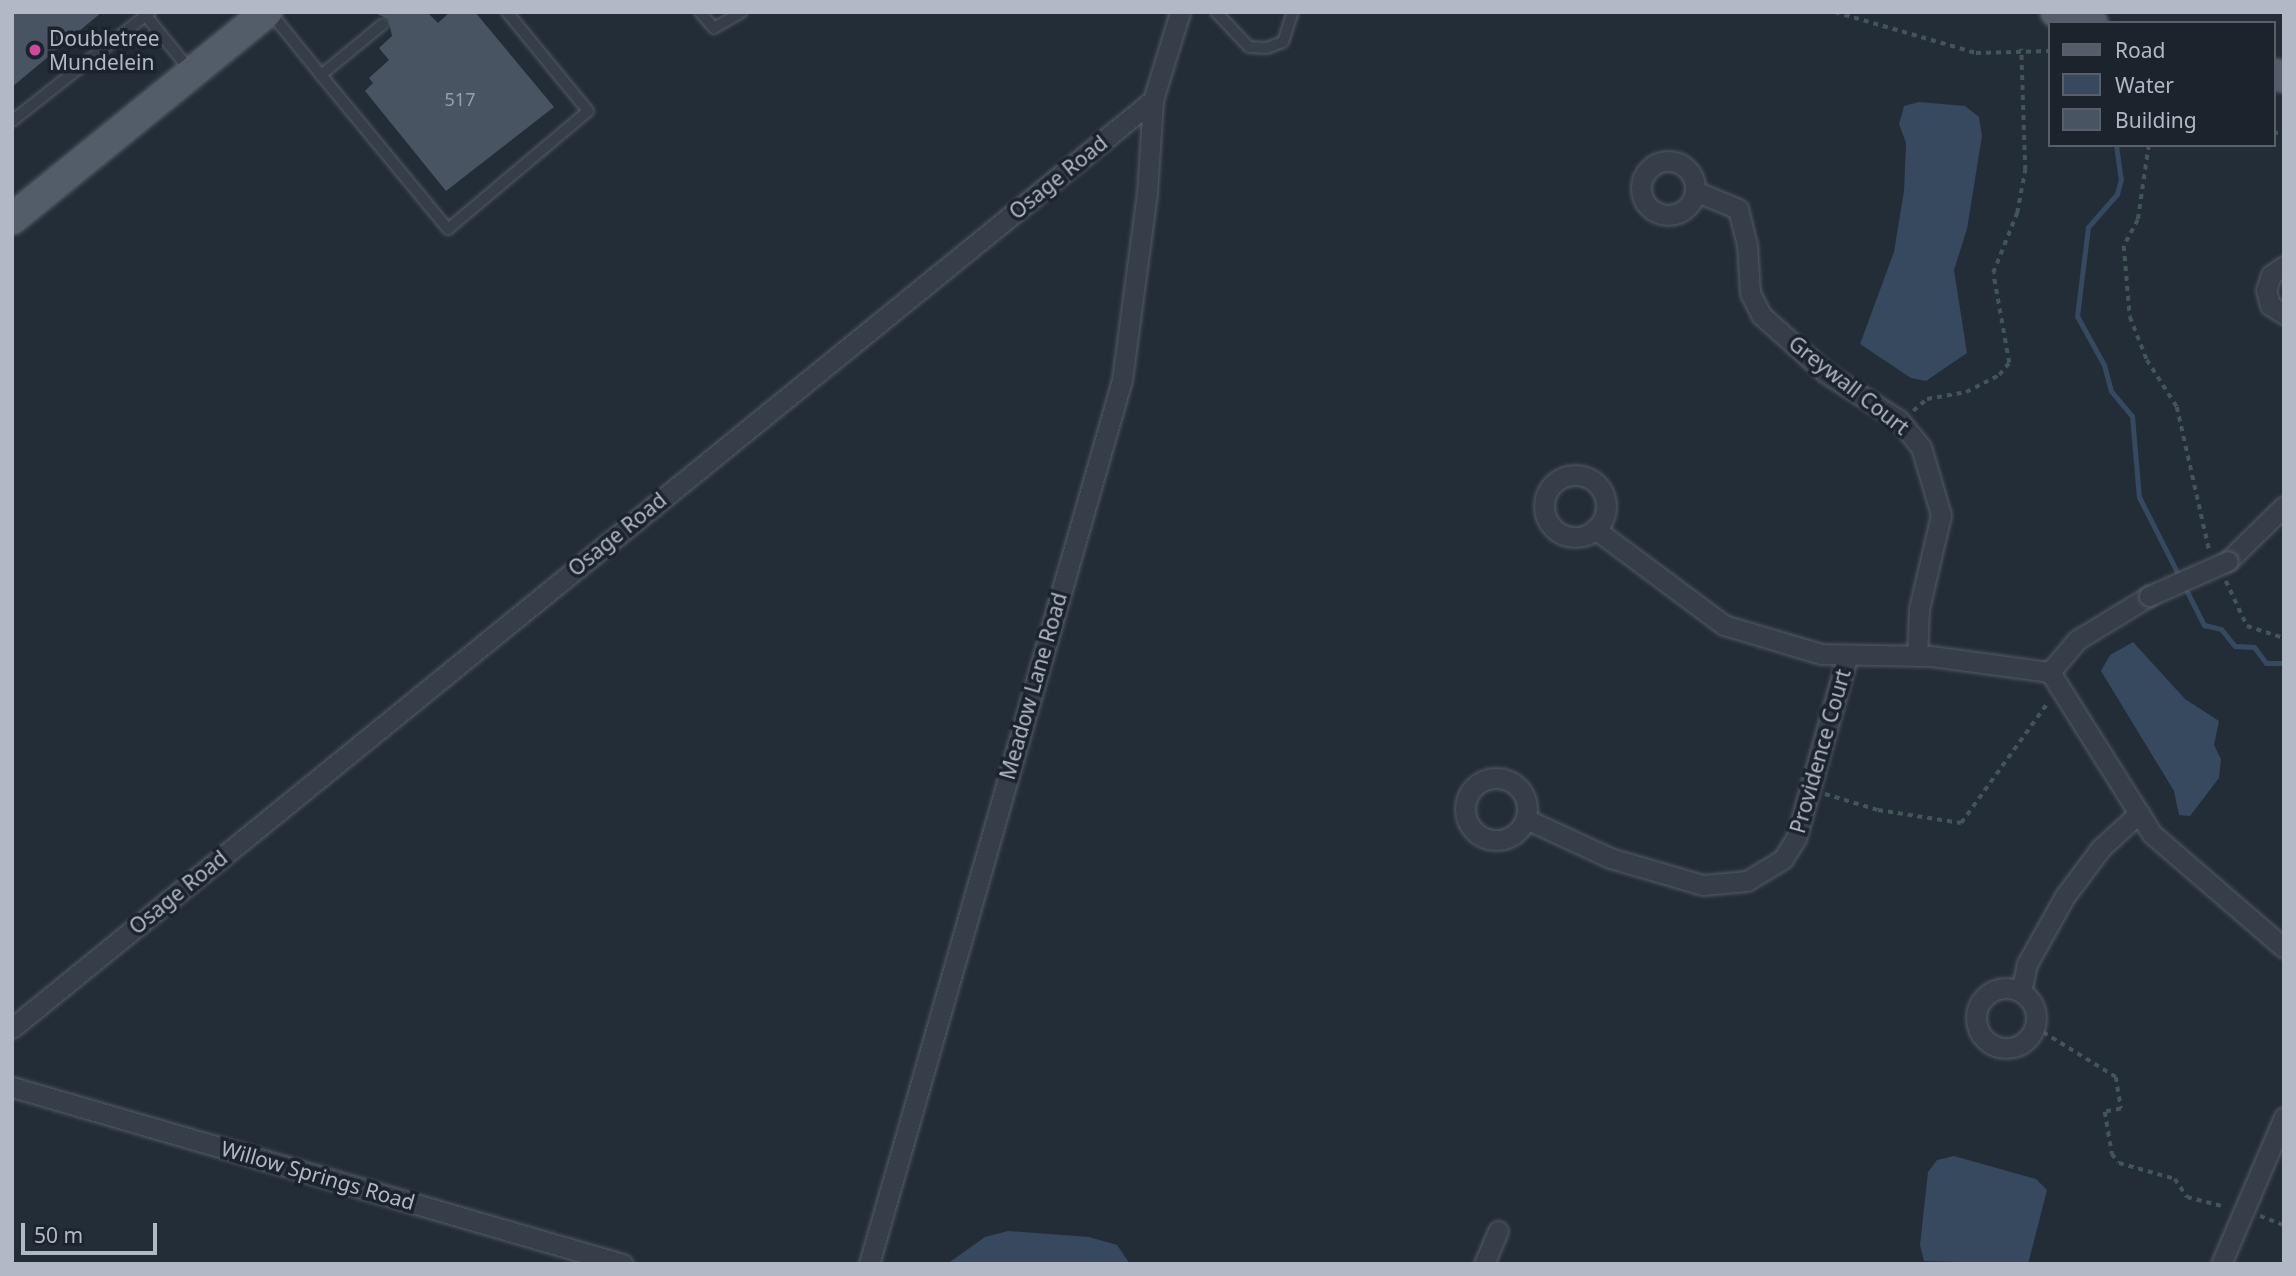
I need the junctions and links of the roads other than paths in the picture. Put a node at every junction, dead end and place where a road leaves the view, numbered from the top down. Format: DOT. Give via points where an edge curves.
graph roads {
  1 [pos="269,12"];
  2 [pos="507,12"];
  3 [pos="700,12"];
  4 [pos="742,12"];
  5 [pos="1180,12"];
  6 [pos="1216,12"];
  7 [pos="1293,12"];
  8 [pos="2056,12"];
  9 [pos="148,14"];
  10 [pos="2085,21"];
  11 [pos="383,24"];
  12 [pos="192,73"];
  13 [pos="321,75"];
  14 [pos="1153,100"];
  15 [pos="12,121"];
  16 [pos="1695,191"];
  17 [pos="12,219"];
  18 [pos="2284,266"];
  19 [pos="2284,314"];
  20 [pos="2284,506"];
  21 [pos="1595,529"];
  22 [pos="1917,656"];
  23 [pos="1847,658"];
  24 [pos="2055,678"];
  25 [pos="2139,813"];
  26 [pos="1526,819"];
  27 [pos="2284,948"];
  28 [pos="2021,992"];
  29 [pos="12,1028"];
  30 [pos="12,1087"];
  31 [pos="2284,1117"];
  32 [pos="1498,1231"];
  33 [pos="623,1264"];
  34 [pos="869,1264"];
  35 [pos="1484,1264"];
  36 [pos="2221,1264"];
  1 -- 12 [label="main road"];
  1 -- 13 [label="lane"];
  2 -- 13 [label="lane" via="588,111 448,229"];
  3 -- 4 [label="lane" via="714,28"];
  5 -- 14 [label="street"];
  6 -- 7 [label="lane" via="1249,47 1267,48 1283,42"];
  8 -- 10 [label="main road"];
  9 -- 12 [label="lane"];
  9 -- 15 [label="lane"];
  11 -- 13 [label="lane"];
  12 -- 17 [label="main road"];
  14 -- 29 [label="street, Osage Road"];
  14 -- 34 [label="street, Meadow Lane Road" via="1147,194 1122,380"];
  16 -- 22 [label="street, Greywall Court" via="1738,209 1750,293 1761,315 1826,373 1901,422 1921,447 1941,515 1919,610"];
  18 -- 19 [label="street" via="2271,275 2266,290 2270,305"];
  20 -- 24 [label="street, bridge" via="2220,562 2149,596 2086,634"];
  21 -- 23 [label="street" via="1724,625"];
  22 -- 23 [label="street"];
  22 -- 24 [label="street"];
  23 -- 26 [label="street, Providence Court" via="1796,838 1783,859 1729,886 1703,885 1609,858"];
  24 -- 25 [label="street"];
  25 -- 27 [label="street" via="2151,834"];
  25 -- 28 [label="street" via="2101,848 2065,896 2027,964"];
  28 -- 28 [label="street" via="1992,991 1978,1006 1976,1025 1987,1042 2005,1049 2024,1043 2035,1027 2034,1007"];
  30 -- 33 [label="street, Willow Springs Road"];
  31 -- 36 [label="street"];
  32 -- 35 [label="street"];
}
